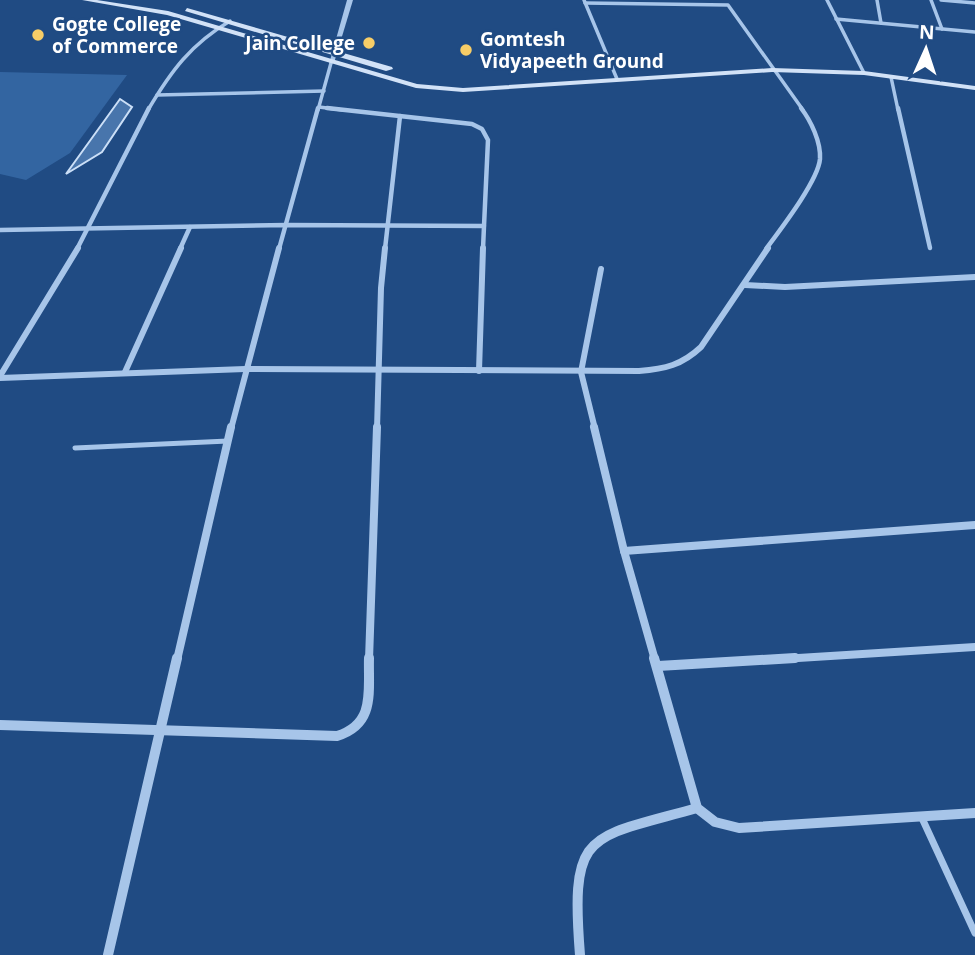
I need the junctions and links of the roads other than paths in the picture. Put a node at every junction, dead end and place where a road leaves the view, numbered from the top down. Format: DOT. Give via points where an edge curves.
graph roads {
  1 [pos="85,0"];
  2 [pos="131,0"];
  3 [pos="350,0"];
  4 [pos="827,0"];
  5 [pos="877,0"];
  6 [pos="932,0"];
  7 [pos="941,0"];
  8 [pos="584,2"];
  9 [pos="975,3"];
  10 [pos="836,19"];
  11 [pos="230,21"];
  12 [pos="881,23"];
  13 [pos="216,27"];
  14 [pos="942,29"];
  15 [pos="975,32"];
  16 [pos="335,51"];
  17 [pos="331,63"];
  18 [pos="769,66"];
  19 [pos="862,70"];
  20 [pos="616,75"];
  21 [pos="891,77"];
  22 [pos="486,84"];
  23 [pos="975,88"];
  24 [pos="324,91"];
  25 [pos="157,95"];
  26 [pos="319,107"];
  27 [pos="400,116"];
  28 [pos="287,225"];
  29 [pos="389,225"];
  30 [pos="484,226"];
  31 [pos="190,227"];
  32 [pos="89,229"];
  33 [pos="0,230"];
  34 [pos="930,248"];
  35 [pos="601,269"];
  36 [pos="975,277"];
  37 [pos="745,285"];
  38 [pos="245,369"];
  39 [pos="378,370"];
  40 [pos="479,371"];
  41 [pos="125,372"];
  42 [pos="581,372"];
  43 [pos="0,377"];
  44 [pos="228,441"];
  45 [pos="75,448"];
  46 [pos="975,525"];
  47 [pos="624,551"];
  48 [pos="975,647"];
  49 [pos="658,666"];
  50 [pos="0,725"];
  51 [pos="160,731"];
  52 [pos="697,808"];
  53 [pos="975,813"];
  54 [pos="922,816"];
  55 [pos="975,933"];
  56 [pos="108,955"];
  57 [pos="580,955"];
  1 -- 13 [label="main road" via="168,13"];
  2 -- 11 [label="main road"];
  3 -- 16 [label="street"];
  4 -- 10 [label="street"];
  5 -- 12 [label="street"];
  6 -- 14 [label="street"];
  7 -- 9 [label="street"];
  8 -- 18 [label="street" via="728,5"];
  8 -- 20 [label="street"];
  10 -- 12 [label="street"];
  10 -- 19 [label="street"];
  11 -- 13 [label="street"];
  11 -- 16 [label="main road"];
  12 -- 14 [label="street"];
  13 -- 17 [label="main road"];
  13 -- 25 [label="street" via="191,48"];
  14 -- 15 [label="street"];
  16 -- 17 [label="street"];
  16 -- 22 [label="main road" via="421,78"];
  17 -- 22 [label="main road" via="416,86 463,90"];
  17 -- 24 [label="street"];
  18 -- 19 [label="main road"];
  18 -- 20 [label="main road"];
  18 -- 37 [label="street" via="806,114 818,141 820,161"];
  19 -- 21 [label="main road"];
  19 -- 23 [label="main road"];
  20 -- 22 [label="main road"];
  21 -- 23 [label="main road"];
  21 -- 34 [label="street"];
  24 -- 25 [label="street"];
  24 -- 26 [label="street"];
  25 -- 32 [label="street"];
  26 -- 27 [label="street"];
  26 -- 28 [label="street"];
  27 -- 29 [label="street"];
  27 -- 30 [label="street" via="472,124 487,135"];
  28 -- 29 [label="street"];
  28 -- 31 [label="street"];
  28 -- 38 [label="street"];
  29 -- 30 [label="street"];
  29 -- 39 [label="street"];
  30 -- 40 [label="street"];
  31 -- 32 [label="street"];
  31 -- 41 [label="street"];
  32 -- 33 [label="street"];
  32 -- 43 [label="street"];
  35 -- 42 [label="street"];
  36 -- 37 [label="street"];
  37 -- 42 [label="street" via="684,364 665,370"];
  38 -- 39 [label="street"];
  38 -- 41 [label="street"];
  38 -- 44 [label="street"];
  39 -- 40 [label="street"];
  39 -- 51 [label="street" via="365,722 337,736"];
  40 -- 42 [label="street"];
  41 -- 43 [label="street"];
  42 -- 47 [label="street"];
  44 -- 45 [label="lane"];
  44 -- 51 [label="street"];
  46 -- 47 [label="street"];
  47 -- 49 [label="street"];
  48 -- 49 [label="street"];
  49 -- 52 [label="street"];
  50 -- 51 [label="street"];
  51 -- 56 [label="street"];
  52 -- 54 [label="street" via="715,822 739,828"];
  52 -- 57 [label="street" via="604,835 586,852 578,874"];
  53 -- 54 [label="street"];
  54 -- 55 [label="lane"];
}
